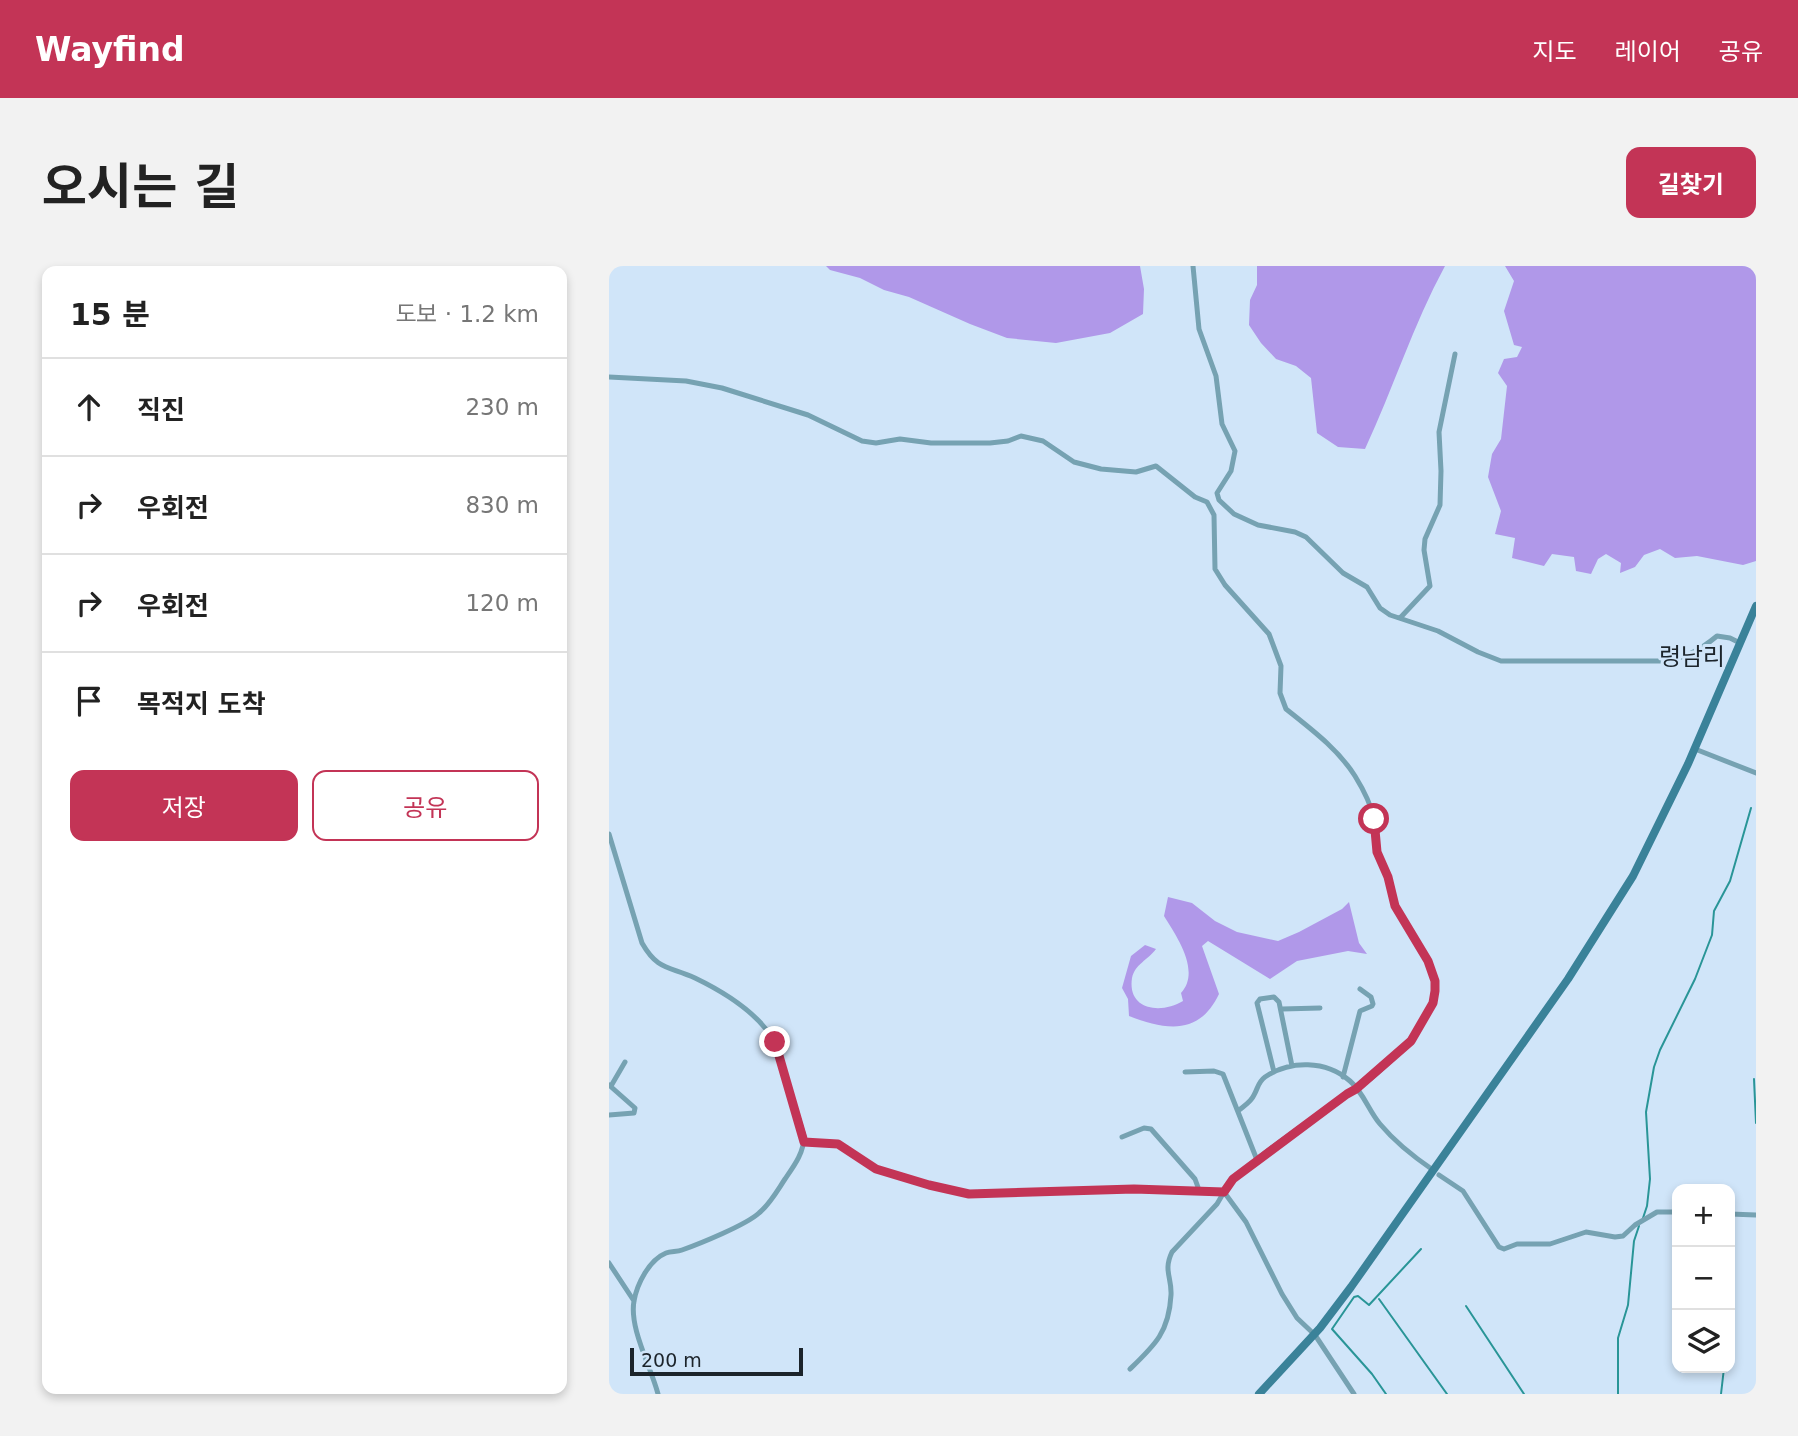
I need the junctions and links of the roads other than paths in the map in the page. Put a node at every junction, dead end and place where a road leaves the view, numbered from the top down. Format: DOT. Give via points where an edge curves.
graph roads {
  1 [pos="1193,266"];
  2 [pos="1455,354"];
  3 [pos="609,377"];
  4 [pos="1756,606"];
  5 [pos="1400,618"];
  6 [pos="1740,643"];
  7 [pos="1695,749"];
  8 [pos="1756,773"];
  9 [pos="609,834"];
  10 [pos="1360,989"];
  11 [pos="1320,1008"];
  12 [pos="1282,1009"];
  13 [pos="625,1062"];
  14 [pos="1292,1066"];
  15 [pos="1185,1072"];
  16 [pos="1274,1072"];
  17 [pos="1343,1077"];
  18 [pos="610,1086"];
  19 [pos="1356,1089"];
  20 [pos="1239,1110"];
  21 [pos="609,1115"];
  22 [pos="1122,1137"];
  23 [pos="804,1142"];
  24 [pos="1257,1160"];
  25 [pos="1436,1173"];
  26 [pos="1199,1189"];
  27 [pos="1224,1192"];
  28 [pos="1672,1212"];
  29 [pos="1735,1214"];
  30 [pos="1756,1215"];
  31 [pos="609,1263"];
  32 [pos="634,1301"];
  33 [pos="1315,1335"];
  34 [pos="1130,1369"];
  35 [pos="657,1394"];
  36 [pos="1259,1394"];
  37 [pos="1354,1394"];
  1 -- 5 [label="street" via="1199,329 1216,376 1222,424 1235,451 1231,471 1218,489 1219,500 1234,514 1258,525 1306,537 1343,573 1367,587 1380,608"];
  2 -- 5 [label="street" via="1439,432 1440,505 1425,539 1430,586"];
  3 -- 19 [label="street" via="722,388 809,415 862,441 990,443 1021,436 1043,441 1074,462 1101,469 1136,472 1156,466 1207,502 1214,516 1215,569 1269,634 1281,666 1286,709 1341,757 1367,797 1377,852 1395,906 1424,952 1435,981 1433,1003 1411,1041"];
  4 -- 6 [label="main road"];
  5 -- 6 [label="street" via="1501,661 1660,661 1681,659 1717,636"];
  6 -- 7 [label="main road"];
  7 -- 8 [label="street"];
  7 -- 25 [label="main road" via="1608,917"];
  9 -- 23 [label="street" via="651,959 735,1002 767,1029 775,1042"];
  10 -- 17 [label="street" via="1373,1003 1360,1011"];
  11 -- 12 [label="street"];
  12 -- 14 [label="street"];
  12 -- 16 [label="street" via="1274,996 1257,1003"];
  13 -- 18 [label="street"];
  14 -- 16 [label="street"];
  14 -- 17 [label="street" via="1309,1063"];
  15 -- 20 [label="street" via="1223,1074"];
  16 -- 20 [label="street" via="1261,1080"];
  17 -- 19 [label="street"];
  18 -- 21 [label="street" via="635,1108 634,1113"];
  19 -- 24 [label="street"];
  19 -- 25 [label="street" via="1391,1136"];
  20 -- 24 [label="street"];
  22 -- 26 [label="street" via="1151,1129"];
  23 -- 26 [label="street" via="838,1144 876,1169 969,1194"];
  23 -- 32 [label="street" via="794,1166 757,1215 666,1253 653,1263"];
  24 -- 27 [label="street"];
  25 -- 28 [label="street" via="1463,1191 1504,1248 1550,1244 1586,1232 1623,1236 1657,1212"];
  25 -- 33 [label="main road"];
  26 -- 27 [label="street"];
  27 -- 33 [label="street" via="1246,1222 1297,1318"];
  27 -- 34 [label="street" via="1172,1252 1167,1275 1172,1293 1163,1333"];
  29 -- 30 [label="street"];
  31 -- 32 [label="street"];
  32 -- 35 [label="street" via="635,1322"];
  33 -- 36 [label="main road"];
  33 -- 37 [label="street"];
}
